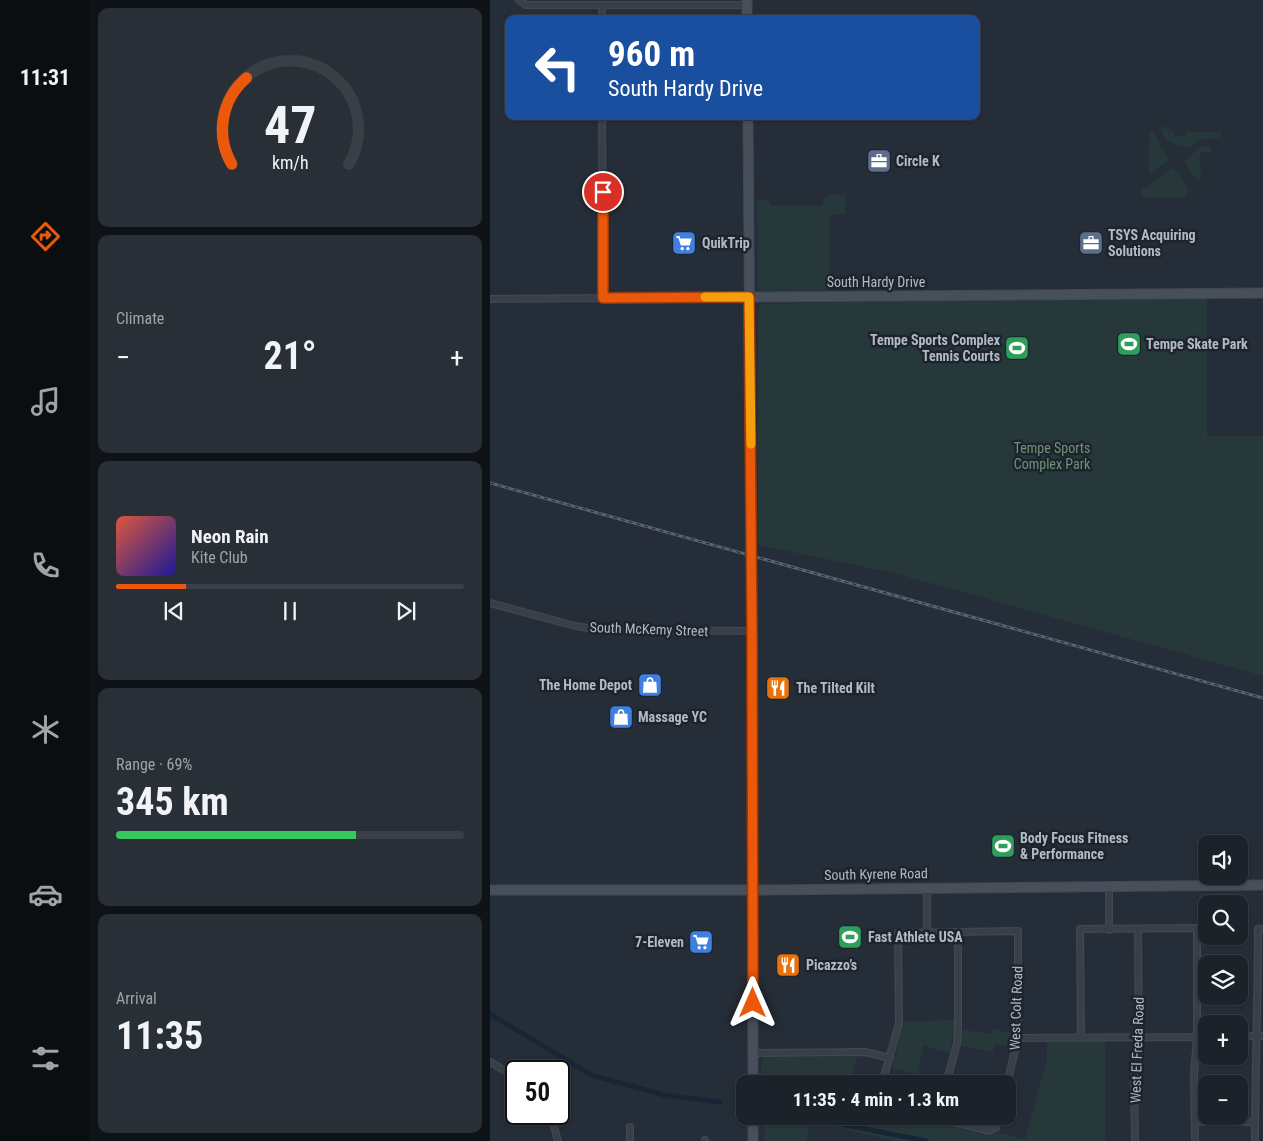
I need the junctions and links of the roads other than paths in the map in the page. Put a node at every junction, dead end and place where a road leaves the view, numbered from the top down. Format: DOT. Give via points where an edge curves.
graph roads {
  1 [pos="520,1"];
  2 [pos="747,2"];
  3 [pos="602,5"];
  4 [pos="602,15"];
  5 [pos="747,15"];
  6 [pos="602,120"];
  7 [pos="748,120"];
  8 [pos="1263,293"];
  9 [pos="749,297"];
  10 [pos="603,298"];
  11 [pos="490,299"];
  12 [pos="490,603"];
  13 [pos="752,631"];
  14 [pos="1263,885"];
  15 [pos="1109,886"];
  16 [pos="927,887"];
  17 [pos="490,890"];
  18 [pos="752,890"];
  19 [pos="1260,929"];
  20 [pos="1108,930"];
  21 [pos="1138,930"];
  22 [pos="958,932"];
  23 [pos="927,933"];
  24 [pos="1260,1036"];
  25 [pos="1139,1037"];
  26 [pos="1197,1037"];
  27 [pos="1018,1038"];
  28 [pos="1081,1038"];
  29 [pos="753,1053"];
  30 [pos="890,1058"];
  31 [pos="490,1062"];
  32 [pos="505,1071"];
  33 [pos="753,1075"];
  34 [pos="885,1075"];
  35 [pos="948,1075"];
  36 [pos="1009,1075"];
  37 [pos="1195,1122"];
  38 [pos="1256,1122"];
  39 [pos="554,1125"];
  40 [pos="753,1125"];
  41 [pos="967,1125"];
  42 [pos="996,1125"];
  43 [pos="630,1127"];
  44 [pos="558,1141"];
  45 [pos="630,1141"];
  46 [pos="753,1141"];
  47 [pos="1134,1141"];
  48 [pos="1195,1141"];
  49 [pos="1256,1141"];
  1 -- 3 [label="street" via="526,5"];
  2 -- 3 [label="street"];
  2 -- 5 [label="main road"];
  3 -- 4 [label="street"];
  6 -- 10 [label="street"];
  7 -- 9 [label="main road"];
  8 -- 9 [label="main road, South Hardy Drive"];
  9 -- 10 [label="street, South Hardy Drive"];
  9 -- 13 [label="main road"];
  10 -- 11 [label="street, South Hardy Drive"];
  12 -- 13 [label="street, South McKemy Street" via="601,630"];
  13 -- 18 [label="main road"];
  14 -- 15 [label="main road, South Kyrene Road"];
  15 -- 16 [label="main road, South Kyrene Road"];
  15 -- 20 [label="street"];
  16 -- 18 [label="main road, South Kyrene Road"];
  16 -- 23 [label="street"];
  17 -- 18 [label="main road, South Kyrene Road"];
  18 -- 29 [label="main road"];
  19 -- 24 [label="street"];
  20 -- 21 [label="street"];
  20 -- 28 [label="street" via="1080,929"];
  21 -- 25 [label="street, West El Freda Road"];
  21 -- 26 [label="street" via="1197,928"];
  22 -- 23 [label="street"];
  22 -- 27 [label="street, West Colt Road" via="1018,931"];
  22 -- 35 [label="street" via="958,1030"];
  23 -- 30 [label="street" via="898,933 899,1015"];
  24 -- 38 [label="street"];
  25 -- 26 [label="street"];
  25 -- 28 [label="street"];
  25 -- 47 [label="street, West El Freda Road" via="1134,1076"];
  26 -- 37 [label="street"];
  27 -- 28 [label="street"];
  27 -- 36 [label="street, West Colt Road"];
  29 -- 30 [label="street" via="865,1052"];
  29 -- 33 [label="main road"];
  30 -- 34 [label="street"];
  31 -- 32 [label="street"];
  37 -- 38 [label="street"];
  37 -- 48 [label="street"];
  38 -- 49 [label="street"];
  39 -- 44 [label="street"];
  40 -- 46 [label="main road"];
  41 -- 42 [label="street" via="990,1131"];
  43 -- 45 [label="street"];
}
